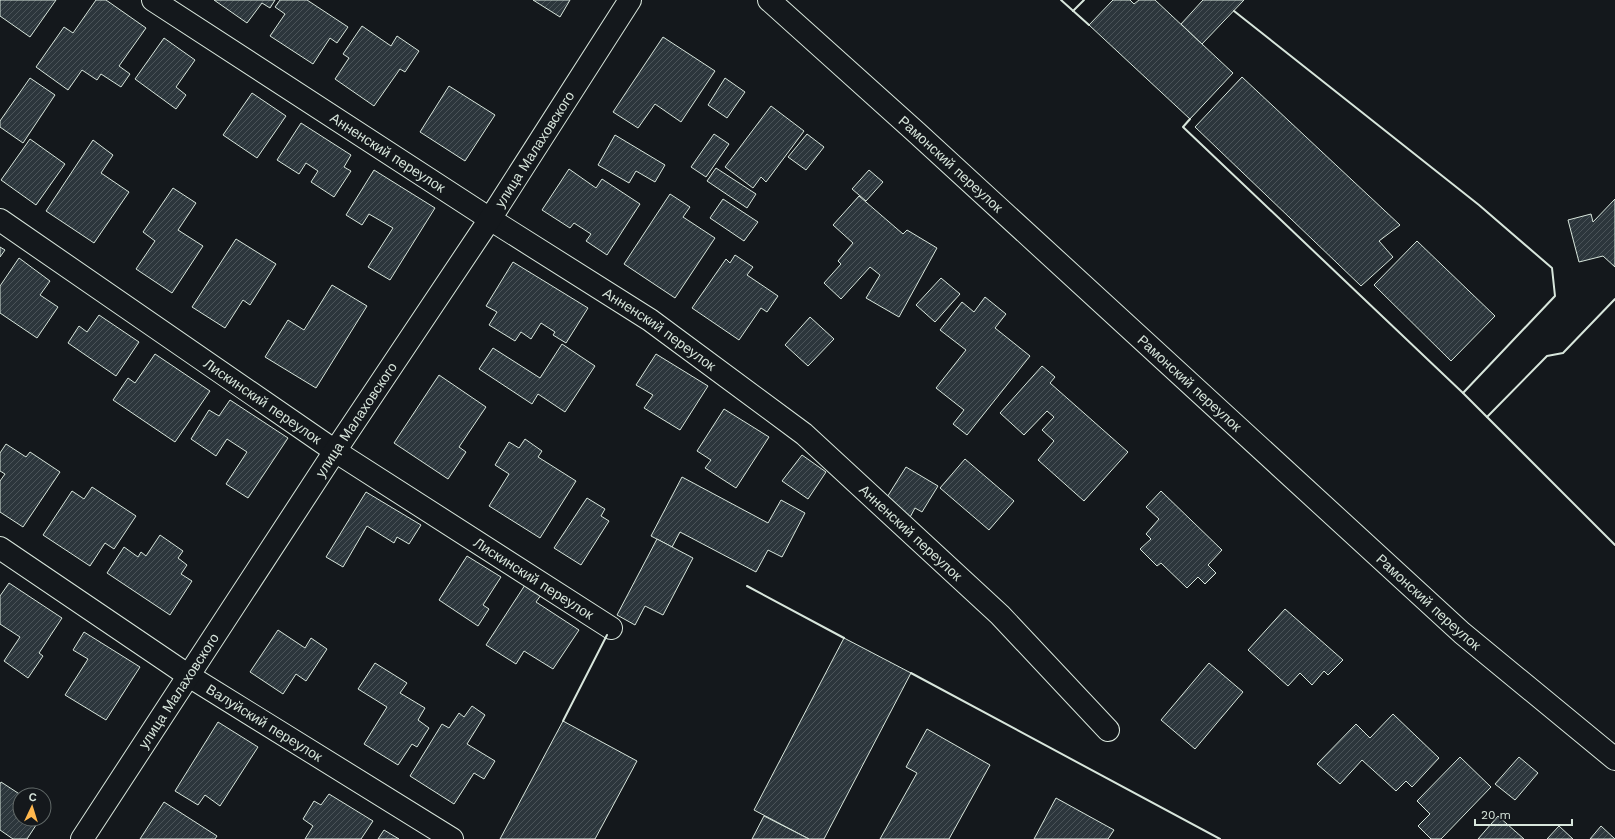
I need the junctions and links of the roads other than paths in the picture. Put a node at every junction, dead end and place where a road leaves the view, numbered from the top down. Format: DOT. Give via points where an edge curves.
graph roads {
  1 [pos="153,0"];
  2 [pos="630,0"];
  3 [pos="770,0"];
  4 [pos="490,219"];
  5 [pos="0,220"];
  6 [pos="335,451"];
  7 [pos="0,548"];
  8 [pos="611,628"];
  9 [pos="190,676"];
  10 [pos="1108,730"];
  11 [pos="1615,759"];
  12 [pos="82,839"];
  13 [pos="452,839"];
  1 -- 4 [label="street, Анненский переулок"];
  2 -- 4 [label="street, улица Малаховского"];
  3 -- 11 [label="street, Рамонский переулок" via="1462,633"];
  4 -- 6 [label="street, улица Малаховского"];
  4 -- 10 [label="street, Анненский переулок" via="650,320 804,434 1000,615"];
  5 -- 6 [label="street, Лискинский переулок"];
  6 -- 8 [label="street, Лискинский переулок"];
  6 -- 9 [label="street, улица Малаховского"];
  7 -- 9 [label="street, Валуйский переулок"];
  9 -- 12 [label="street, улица Малаховского"];
  9 -- 13 [label="street, Валуйский переулок"];
}
